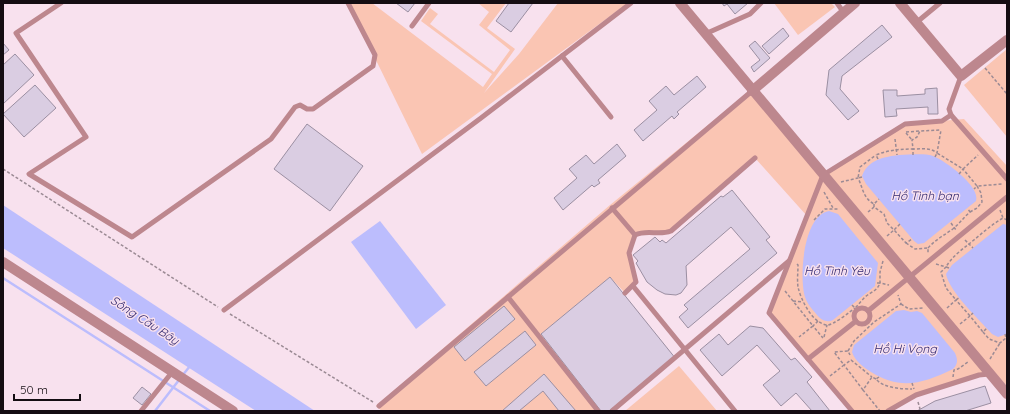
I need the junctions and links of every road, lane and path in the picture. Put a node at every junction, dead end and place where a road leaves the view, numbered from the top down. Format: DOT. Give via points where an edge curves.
graph roads {
  1 [pos="61,3"];
  2 [pos="348,3"];
  3 [pos="429,3"];
  4 [pos="631,3"];
  5 [pos="680,3"];
  6 [pos="761,3"];
  7 [pos="837,3"];
  8 [pos="855,3"];
  9 [pos="900,3"];
  10 [pos="940,3"];
  11 [pos="844,12"];
  12 [pos="917,22"];
  13 [pos="412,26"];
  14 [pos="706,34"];
  15 [pos="1007,40"];
  16 [pos="562,56"];
  17 [pos="985,68"];
  18 [pos="961,76"];
  19 [pos="752,91"];
  20 [pos="1007,94"];
  21 [pos="951,115"];
  22 [pos="610,117"];
  23 [pos="942,120"];
  24 [pos="941,130"];
  25 [pos="920,131"];
  26 [pos="905,132"];
  27 [pos="901,133"];
  28 [pos="897,135"];
  29 [pos="912,140"];
  30 [pos="896,149"];
  31 [pos="912,149"];
  32 [pos="983,151"];
  33 [pos="937,153"];
  34 [pos="876,155"];
  35 [pos="897,155"];
  36 [pos="912,155"];
  37 [pos="935,157"];
  38 [pos="755,158"];
  39 [pos="878,159"];
  40 [pos="3,169"];
  41 [pos="963,169"];
  42 [pos="959,174"];
  43 [pos="862,177"];
  44 [pos="858,178"];
  45 [pos="1007,179"];
  46 [pos="822,180"];
  47 [pos="831,184"];
  48 [pos="1007,184"];
  49 [pos="977,186"];
  50 [pos="974,189"];
  51 [pos="1007,197"];
  52 [pos="879,200"];
  53 [pos="874,204"];
  54 [pos="996,206"];
  55 [pos="612,208"];
  56 [pos="833,208"];
  57 [pos="968,209"];
  58 [pos="844,210"];
  59 [pos="970,212"];
  60 [pos="1007,220"];
  61 [pos="900,224"];
  62 [pos="802,229"];
  63 [pos="894,230"];
  64 [pos="635,235"];
  65 [pos="885,237"];
  66 [pos="912,239"];
  67 [pos="906,243"];
  68 [pos="928,248"];
  69 [pos="972,248"];
  70 [pos="883,259"];
  71 [pos="930,260"];
  72 [pos="790,261"];
  73 [pos="3,262"];
  74 [pos="946,267"];
  75 [pos="949,268"];
  76 [pos="909,277"];
  77 [pos="876,283"];
  78 [pos="880,283"];
  79 [pos="780,285"];
  80 [pos="633,286"];
  81 [pos="894,290"];
  82 [pos="625,293"];
  83 [pos="508,297"];
  84 [pos="960,297"];
  85 [pos="956,300"];
  86 [pos="793,301"];
  87 [pos="803,302"];
  88 [pos="852,304"];
  89 [pos="901,304"];
  90 [pos="855,308"];
  91 [pos="224,310"];
  92 [pos="936,310"];
  93 [pos="868,311"];
  94 [pos="973,312"];
  95 [pos="970,316"];
  96 [pos="818,321"];
  97 [pos="856,321"];
  98 [pos="827,325"];
  99 [pos="812,326"];
  100 [pos="957,327"];
  101 [pos="987,328"];
  102 [pos="983,332"];
  103 [pos="1006,334"];
  104 [pos="1007,338"];
  105 [pos="793,342"];
  106 [pos="1000,343"];
  107 [pos="685,350"];
  108 [pos="848,352"];
  109 [pos="850,355"];
  110 [pos="808,359"];
  111 [pos="844,365"];
  112 [pos="989,368"];
  113 [pos="171,374"];
  114 [pos="979,375"];
  115 [pos="872,377"];
  116 [pos="879,377"];
  117 [pos="825,379"];
  118 [pos="876,379"];
  119 [pos="955,383"];
  120 [pos="914,389"];
  121 [pos="864,390"];
  122 [pos="1007,394"];
  123 [pos="379,406"];
  124 [pos="141,411"];
  125 [pos="233,411"];
  126 [pos="598,411"];
  127 [pos="612,411"];
  128 [pos="735,411"];
  129 [pos="852,411"];
  130 [pos="880,411"];
  131 [pos="888,411"];
  1 -- 2 [label="lane" via="16,33 86,137 29,174 132,237 271,139 295,107 300,105 313,109 373,66 375,55"];
  3 -- 13 [label="lane"];
  4 -- 16 [label="lane"];
  5 -- 14 [label="street"];
  6 -- 14 [label="lane" via="750,14"];
  7 -- 11 [label="lane"];
  8 -- 11 [label="street"];
  9 -- 12 [label="street"];
  10 -- 12 [label="lane"];
  11 -- 19 [label="street"];
  12 -- 18 [label="street"];
  14 -- 19 [label="street"];
  15 -- 18 [label="street"];
  16 -- 22 [label="lane"];
  16 -- 91 [label="lane"];
  17 -- 20 [label="path"];
  18 -- 21 [label="lane" via="949,109"];
  19 -- 46 [label="street"];
  19 -- 55 [label="lane"];
  21 -- 23 [label="lane"];
  21 -- 32 [label="lane"];
  23 -- 24 [label="path"];
  23 -- 46 [label="lane" via="905,124"];
  24 -- 25 [label="path"];
  24 -- 33 [label="path"];
  25 -- 26 [label="path"];
  25 -- 29 [label="path"];
  26 -- 27 [label="path"];
  26 -- 29 [label="path"];
  28 -- 30 [label="path"];
  29 -- 31 [label="path"];
  30 -- 31 [label="path"];
  30 -- 34 [label="path"];
  30 -- 35 [label="path"];
  31 -- 33 [label="path" via="927,148"];
  31 -- 36 [label="path"];
  32 -- 41 [label="path"];
  32 -- 45 [label="lane"];
  33 -- 37 [label="path"];
  33 -- 41 [label="path"];
  34 -- 39 [label="path"];
  34 -- 44 [label="path" via="860,167"];
  38 -- 64 [label="lane" via="670,231 663,234 642,232"];
  40 -- 91 [label="path"];
  41 -- 42 [label="path"];
  41 -- 49 [label="path"];
  43 -- 44 [label="path"];
  44 -- 47 [label="path"];
  44 -- 53 [label="path" via="862,192"];
  46 -- 47 [label="street"];
  46 -- 56 [label="path"];
  46 -- 62 [label="lane"];
  47 -- 76 [label="street"];
  48 -- 49 [label="path"];
  49 -- 50 [label="path"];
  49 -- 59 [label="path" via="982,202"];
  51 -- 54 [label="lane"];
  52 -- 53 [label="path"];
  53 -- 63 [label="path"];
  54 -- 60 [label="path"];
  54 -- 71 [label="lane"];
  55 -- 64 [label="lane"];
  55 -- 83 [label="lane"];
  56 -- 58 [label="path"];
  56 -- 62 [label="path" via="825,209 810,225"];
  57 -- 59 [label="path"];
  59 -- 68 [label="path"];
  61 -- 63 [label="path"];
  62 -- 72 [label="lane"];
  63 -- 65 [label="path"];
  63 -- 67 [label="path"];
  64 -- 80 [label="lane" via="629,253 636,282"];
  66 -- 67 [label="path"];
  67 -- 68 [label="path" via="915,249"];
  68 -- 71 [label="path"];
  69 -- 74 [label="path" via="969,244 950,260"];
  70 -- 78 [label="path"];
  71 -- 74 [label="path"];
  71 -- 76 [label="lane"];
  72 -- 79 [label="lane"];
  72 -- 87 [label="path" via="798,265 798,286"];
  72 -- 107 [label="lane"];
  73 -- 113 [label="street"];
  74 -- 75 [label="path"];
  74 -- 85 [label="path" via="941,272 942,278"];
  76 -- 81 [label="lane"];
  76 -- 92 [label="street"];
  77 -- 78 [label="path"];
  78 -- 81 [label="path" via="890,285"];
  78 -- 90 [label="path" via="876,290"];
  79 -- 86 [label="path"];
  79 -- 105 [label="lane" via="769,313"];
  80 -- 82 [label="lane"];
  80 -- 107 [label="lane"];
  81 -- 89 [label="path"];
  81 -- 93 [label="lane"];
  83 -- 123 [label="lane"];
  83 -- 126 [label="lane"];
  84 -- 85 [label="path"];
  85 -- 92 [label="path" via="943,311"];
  85 -- 95 [label="path"];
  86 -- 87 [label="path"];
  86 -- 99 [label="path"];
  87 -- 96 [label="path"];
  88 -- 90 [label="path"];
  89 -- 92 [label="path" via="909,309 917,307"];
  89 -- 108 [label="path" via="874,322 854,341"];
  90 -- 98 [label="path" via="833,324"];
  91 -- 123 [label="path"];
  92 -- 112 [label="street"];
  93 -- 97 [label="lane" via="870,316 867,322 862,324"];
  93 -- 97 [label="lane" via="863,308 857,310 854,315"];
  94 -- 95 [label="path"];
  95 -- 100 [label="path"];
  95 -- 102 [label="path"];
  96 -- 98 [label="path"];
  96 -- 99 [label="path"];
  97 -- 110 [label="lane"];
  98 -- 99 [label="path" via="823,338"];
  99 -- 105 [label="path"];
  101 -- 102 [label="path"];
  102 -- 106 [label="path" via="992,341"];
  103 -- 104 [label="path"];
  104 -- 106 [label="path"];
  105 -- 110 [label="lane"];
  106 -- 112 [label="path"];
  107 -- 127 [label="lane"];
  107 -- 128 [label="lane"];
  108 -- 109 [label="path"];
  108 -- 111 [label="path" via="834,352"];
  110 -- 117 [label="lane"];
  111 -- 115 [label="path" via="852,360"];
  111 -- 117 [label="path"];
  111 -- 121 [label="path"];
  112 -- 114 [label="lane"];
  112 -- 122 [label="street"];
  113 -- 124 [label="lane"];
  113 -- 125 [label="street" via="197,387"];
  114 -- 119 [label="lane"];
  114 -- 119 [label="path" via="970,363 966,362 953,371"];
  115 -- 118 [label="path"];
  115 -- 121 [label="path"];
  116 -- 118 [label="path"];
  117 -- 129 [label="lane"];
  118 -- 120 [label="path" via="889,386"];
  119 -- 131 [label="lane" via="916,395"];
  121 -- 130 [label="path"];
}
